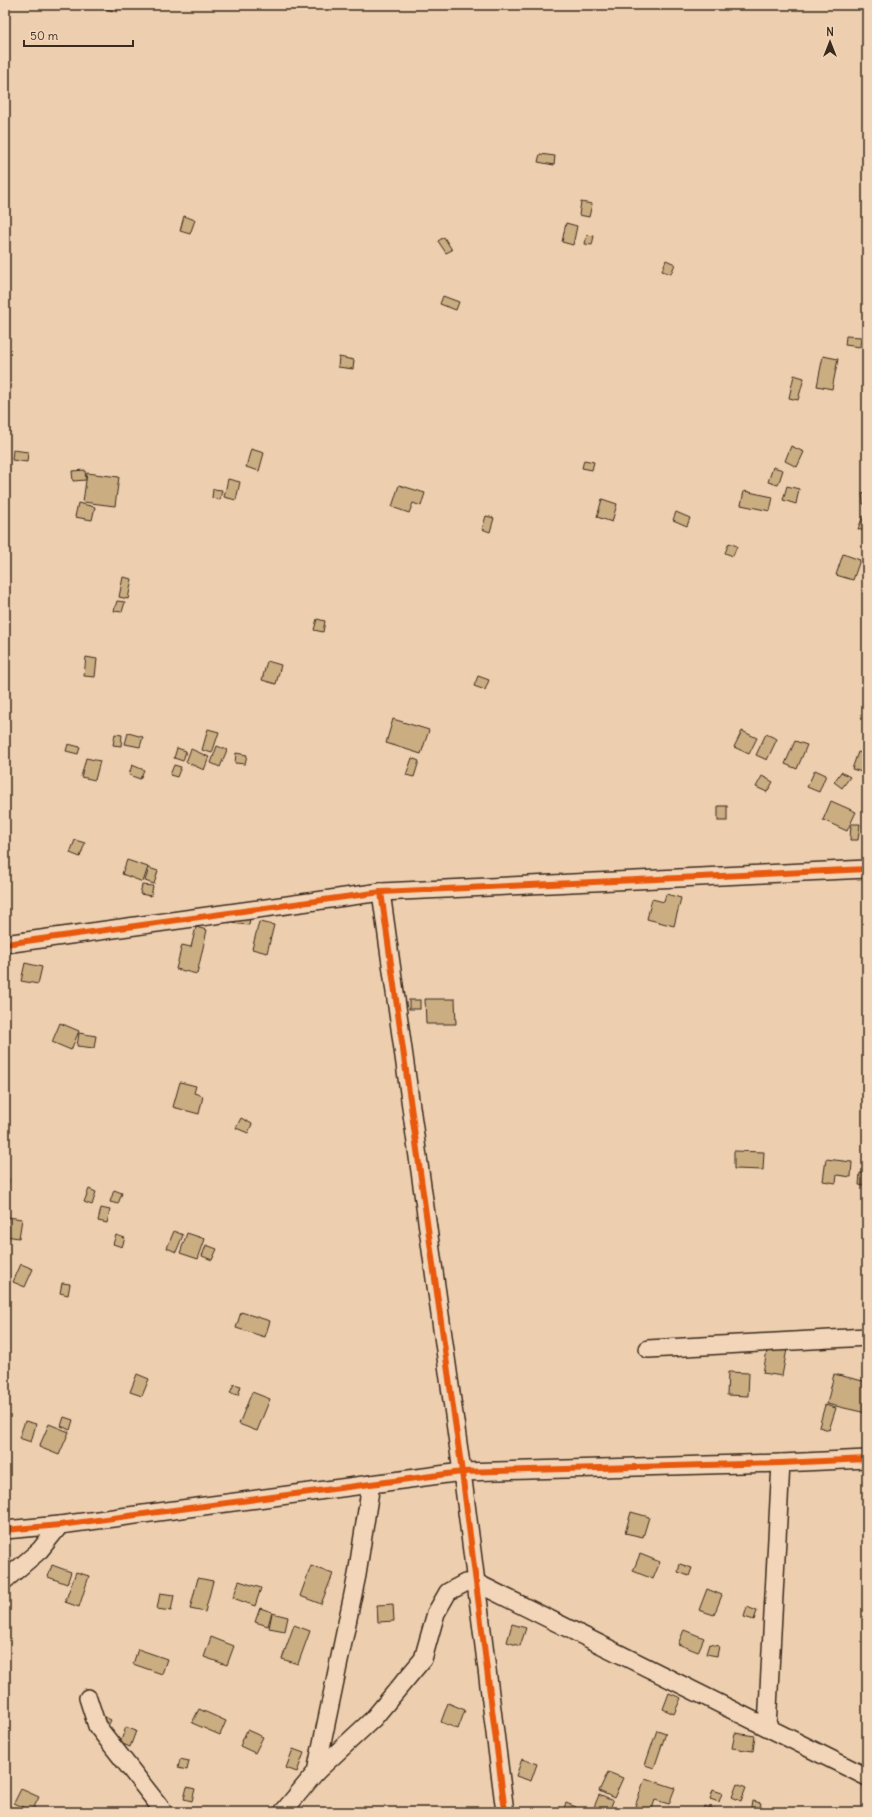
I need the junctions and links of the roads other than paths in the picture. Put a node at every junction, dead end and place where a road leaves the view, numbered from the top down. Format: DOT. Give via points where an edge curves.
graph roads {
  1 [pos="867,869"];
  2 [pos="381,892"];
  3 [pos="5,944"];
  4 [pos="867,1337"];
  5 [pos="648,1349"];
  6 [pos="867,1459"];
  7 [pos="781,1463"];
  8 [pos="462,1472"];
  9 [pos="370,1484"];
  10 [pos="60,1525"];
  11 [pos="5,1530"];
  12 [pos="5,1580"];
  13 [pos="475,1582"];
  14 [pos="88,1698"];
  15 [pos="767,1727"];
  16 [pos="316,1772"];
  17 [pos="867,1777"];
  18 [pos="164,1812"];
  19 [pos="283,1812"];
  20 [pos="505,1812"];
  1 -- 2 [label="street"];
  2 -- 3 [label="street"];
  2 -- 8 [label="street"];
  4 -- 5 [label="street"];
  6 -- 7 [label="street"];
  7 -- 8 [label="street"];
  7 -- 15 [label="street"];
  8 -- 9 [label="street"];
  8 -- 13 [label="street"];
  9 -- 10 [label="street"];
  9 -- 16 [label="street" via="357,1575"];
  10 -- 11 [label="street"];
  10 -- 12 [label="street" via="40,1550"];
  13 -- 15 [label="street"];
  13 -- 16 [label="street" via="465,1583 448,1592 436,1613 423,1659 373,1719"];
  13 -- 20 [label="street"];
  14 -- 18 [label="street" via="97,1726"];
  15 -- 17 [label="street"];
  16 -- 19 [label="street"];
}
